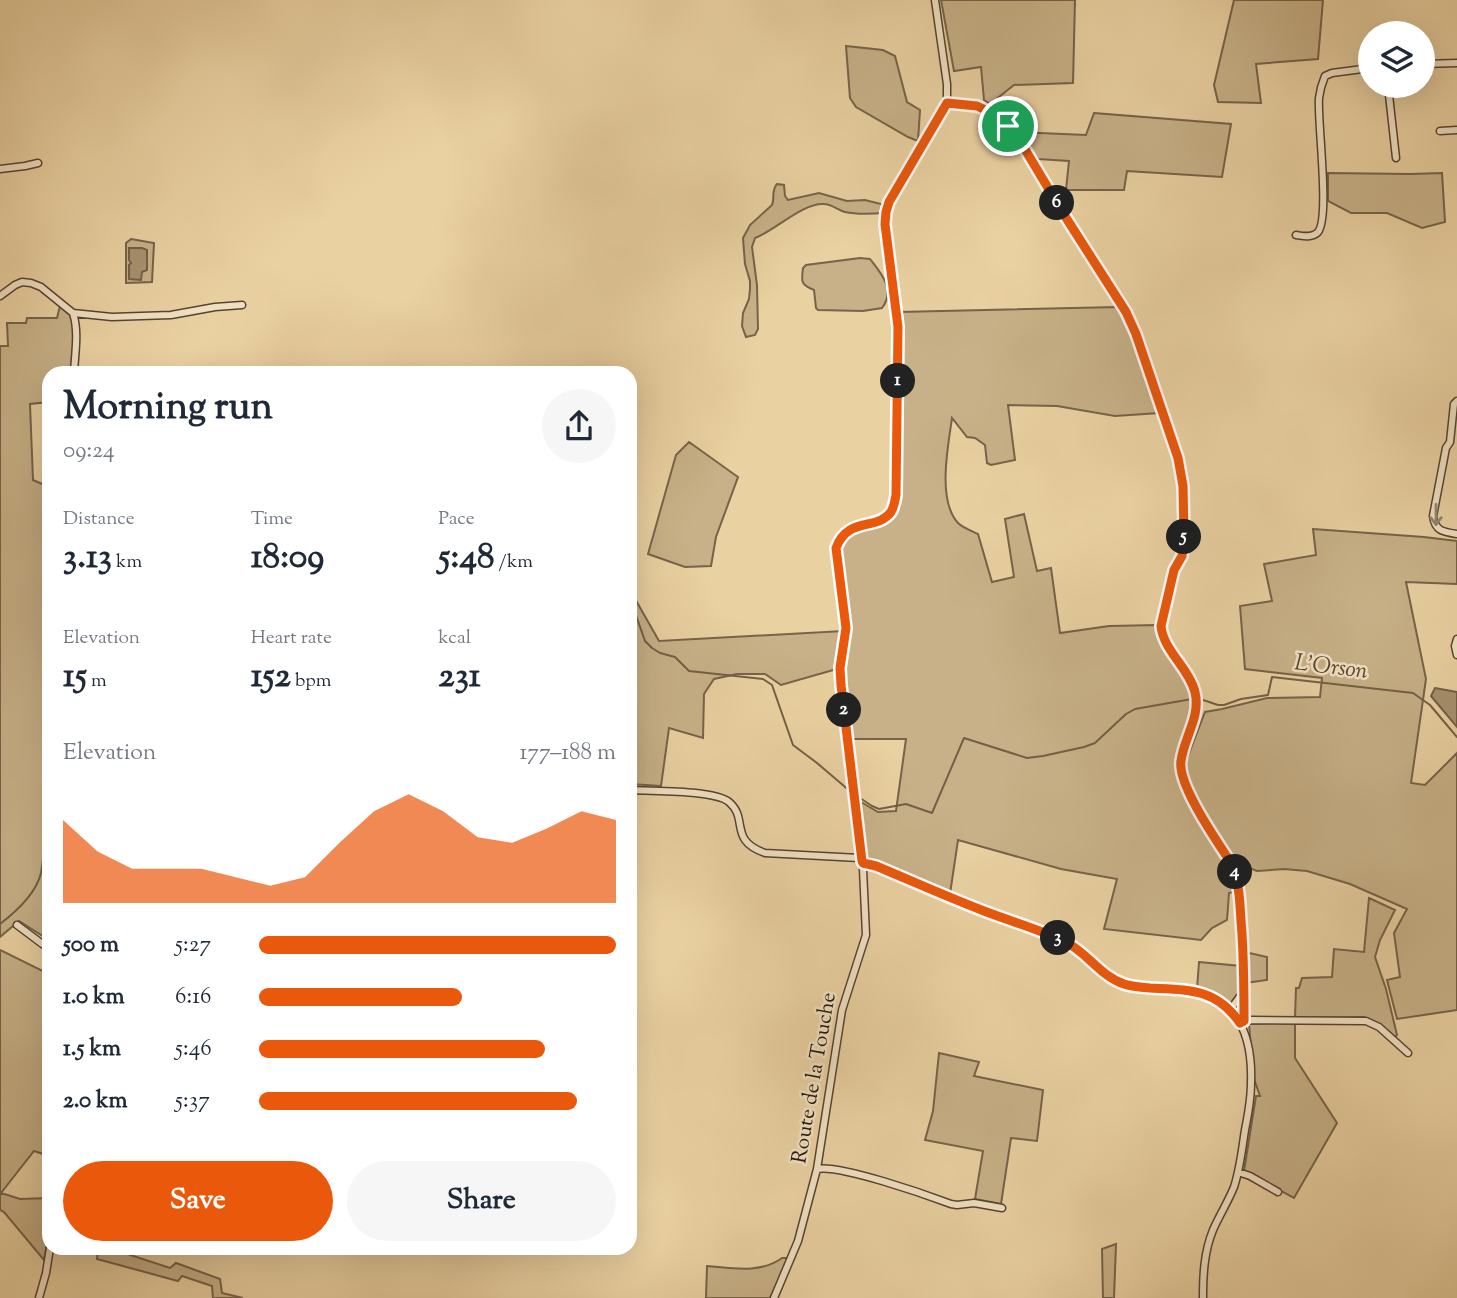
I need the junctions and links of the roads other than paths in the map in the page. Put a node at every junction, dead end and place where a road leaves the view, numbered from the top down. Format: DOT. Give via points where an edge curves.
graph roads {
  1 [pos="935,0"];
  2 [pos="1435,64"];
  3 [pos="1457,64"];
  4 [pos="1358,70"];
  5 [pos="1389,98"];
  6 [pos="947,103"];
  7 [pos="1457,130"];
  8 [pos="1440,131"];
  9 [pos="1396,158"];
  10 [pos="38,163"];
  11 [pos="0,169"];
  12 [pos="1296,234"];
  13 [pos="0,296"];
  14 [pos="242,305"];
  15 [pos="73,313"];
  16 [pos="74,366"];
  17 [pos="1457,401"];
  18 [pos="1457,534"];
  19 [pos="1457,639"];
  20 [pos="1457,655"];
  21 [pos="637,790"];
  22 [pos="862,861"];
  23 [pos="17,925"];
  24 [pos="42,944"];
  25 [pos="1244,990"];
  26 [pos="1230,1010"];
  27 [pos="1242,1022"];
  28 [pos="1408,1053"];
  29 [pos="817,1169"];
  30 [pos="1238,1172"];
  31 [pos="1278,1192"];
  32 [pos="1002,1209"];
  33 [pos="49,1255"];
  34 [pos="39,1298"];
  35 [pos="774,1298"];
  36 [pos="1202,1298"];
  1 -- 6 [label="street"];
  2 -- 3 [label="street"];
  4 -- 12 [label="street" via="1325,76 1319,99 1321,227 1311,236"];
  5 -- 9 [label="street"];
  6 -- 22 [label="street, Route de la Touche" via="886,212 898,327 893,510 884,518 853,528 836,548 846,628 841,685"];
  6 -- 25 [label="street" via="977,106 996,115 1026,151 1126,312 1178,458 1183,486 1182,556 1174,570 1161,626 1195,693 1196,714 1181,762 1182,773 1238,879"];
  7 -- 8 [label="street"];
  10 -- 11 [label="street"];
  13 -- 15 [label="street" via="22,282 31,283"];
  14 -- 15 [label="street" via="171,315"];
  15 -- 16 [label="street"];
  17 -- 18 [label="street, one-way" via="1433,516 1437,529"];
  19 -- 20 [label="street"];
  21 -- 22 [label="street" via="724,799 736,811 747,844 765,853"];
  22 -- 26 [label="street" via="1060,939 1121,983 1202,993"];
  22 -- 29 [label="street, Route de la Touche" via="866,935 842,1010"];
  23 -- 24 [label="street"];
  25 -- 26 [label="street"];
  25 -- 27 [label="street"];
  26 -- 27 [label="street"];
  27 -- 28 [label="street" via="1366,1021"];
  27 -- 30 [label="street" via="1251,1084"];
  29 -- 32 [label="street" via="855,1174 951,1204"];
  29 -- 35 [label="street, Route de la Touche" via="798,1241"];
  30 -- 31 [label="street"];
  30 -- 36 [label="street" via="1208,1244"];
  33 -- 34 [label="street"];
}
